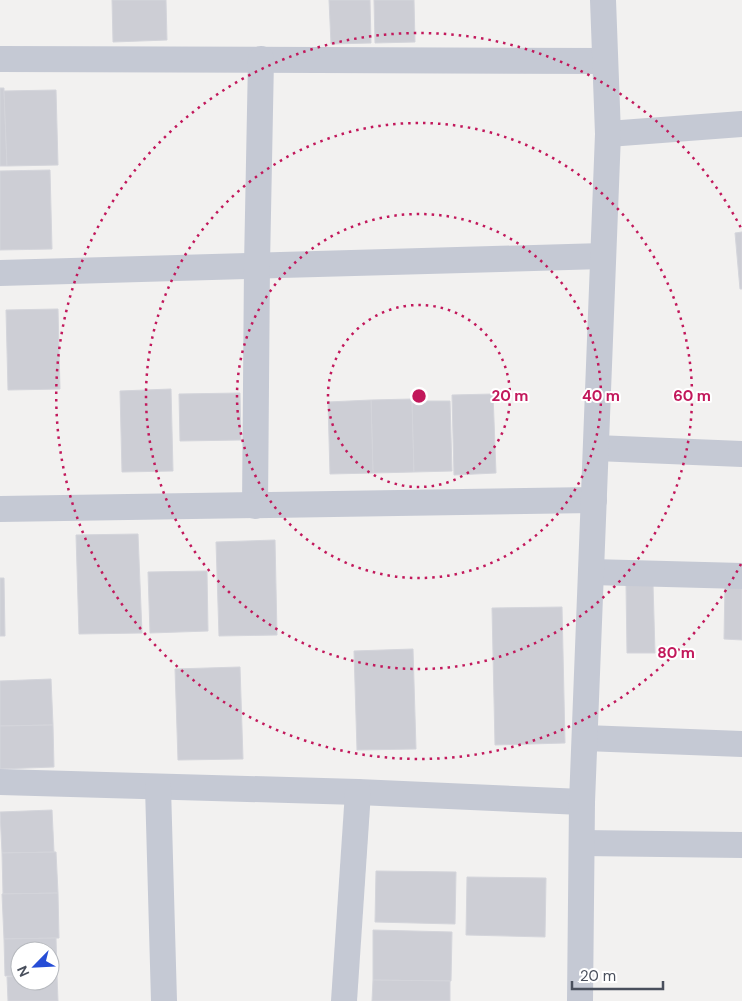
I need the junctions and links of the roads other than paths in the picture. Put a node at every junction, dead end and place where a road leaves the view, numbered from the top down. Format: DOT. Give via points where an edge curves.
graph roads {
  1 [pos="603,0"];
  2 [pos="0,58"];
  3 [pos="261,60"];
  4 [pos="605,61"];
  5 [pos="742,124"];
  6 [pos="608,134"];
  7 [pos="603,256"];
  8 [pos="257,265"];
  9 [pos="0,273"];
  10 [pos="596,448"];
  11 [pos="742,454"];
  12 [pos="594,500"];
  13 [pos="255,506"];
  14 [pos="0,510"];
  15 [pos="591,572"];
  16 [pos="742,576"];
  17 [pos="585,738"];
  18 [pos="742,744"];
  19 [pos="0,782"];
  20 [pos="158,787"];
  21 [pos="358,792"];
  22 [pos="582,802"];
  23 [pos="582,843"];
  24 [pos="742,845"];
  25 [pos="164,1001"];
  26 [pos="344,1001"];
  27 [pos="580,1001"];
  1 -- 4 [label="street"];
  2 -- 3 [label="street"];
  3 -- 4 [label="street"];
  3 -- 8 [label="street"];
  4 -- 6 [label="street"];
  5 -- 6 [label="street"];
  6 -- 7 [label="street"];
  7 -- 8 [label="street"];
  7 -- 10 [label="street"];
  8 -- 9 [label="street"];
  8 -- 13 [label="street"];
  10 -- 11 [label="street"];
  10 -- 12 [label="street"];
  12 -- 13 [label="street"];
  12 -- 15 [label="street"];
  13 -- 14 [label="street"];
  15 -- 16 [label="street"];
  15 -- 17 [label="street"];
  17 -- 18 [label="street"];
  17 -- 22 [label="street"];
  19 -- 20 [label="street"];
  20 -- 21 [label="street"];
  20 -- 25 [label="street"];
  21 -- 22 [label="street"];
  21 -- 26 [label="street"];
  22 -- 23 [label="street"];
  23 -- 24 [label="street"];
  23 -- 27 [label="street"];
}
